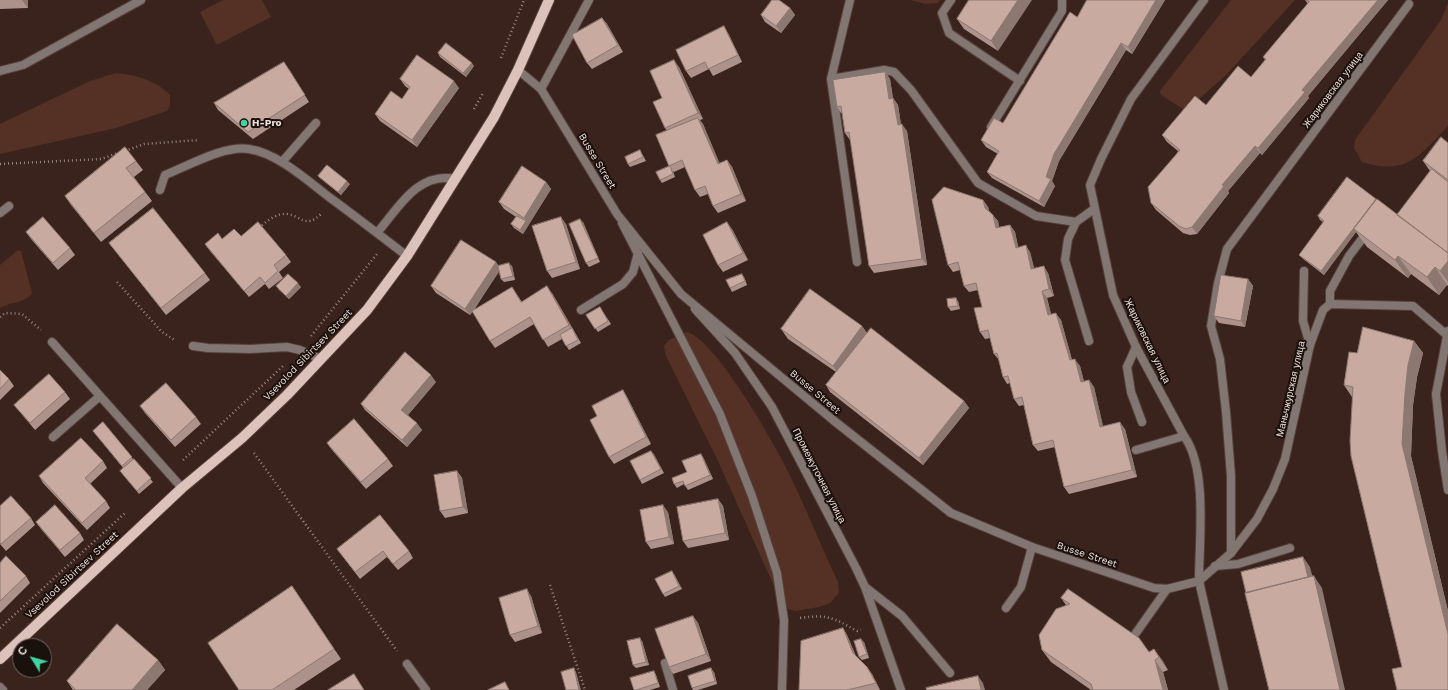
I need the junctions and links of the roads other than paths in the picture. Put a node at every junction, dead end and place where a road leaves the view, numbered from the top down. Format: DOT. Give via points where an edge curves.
graph roads {
  1 [pos="141,0"];
  2 [pos="549,0"];
  3 [pos="589,0"];
  4 [pos="850,0"];
  5 [pos="951,0"];
  6 [pos="1062,0"];
  7 [pos="1204,0"];
  8 [pos="1409,4"];
  9 [pos="518,70"];
  10 [pos="0,71"];
  11 [pos="831,79"];
  12 [pos="1020,81"];
  13 [pos="541,89"];
  14 [pos="316,123"];
  15 [pos="986,136"];
  16 [pos="282,162"];
  17 [pos="456,179"];
  18 [pos="160,190"];
  19 [pos="9,206"];
  20 [pos="1094,209"];
  21 [pos="0,213"];
  22 [pos="616,214"];
  23 [pos="1076,222"];
  24 [pos="1371,226"];
  25 [pos="377,233"];
  26 [pos="638,253"];
  27 [pos="407,256"];
  28 [pos="857,262"];
  29 [pos="1304,271"];
  30 [pos="681,294"];
  31 [pos="1330,304"];
  32 [pos="580,310"];
  33 [pos="1447,334"];
  34 [pos="1089,341"];
  35 [pos="52,342"];
  36 [pos="1310,345"];
  37 [pos="193,346"];
  38 [pos="1136,347"];
  39 [pos="321,360"];
  40 [pos="100,396"];
  41 [pos="1142,422"];
  42 [pos="1184,436"];
  43 [pos="53,437"];
  44 [pos="1136,450"];
  45 [pos="182,488"];
  46 [pos="1448,490"];
  47 [pos="1032,547"];
  48 [pos="1290,548"];
  49 [pos="1231,553"];
  50 [pos="1215,566"];
  51 [pos="1199,581"];
  52 [pos="865,587"];
  53 [pos="1166,589"];
  54 [pos="1006,608"];
  55 [pos="1136,633"];
  56 [pos="0,660"];
  57 [pos="665,663"];
  58 [pos="407,664"];
  59 [pos="950,673"];
  60 [pos="0,687"];
  61 [pos="3,690"];
  62 [pos="426,690"];
  63 [pos="673,690"];
  64 [pos="782,690"];
  65 [pos="901,690"];
  66 [pos="1224,690"];
  1 -- 10 [label="street" via="23,65"];
  2 -- 9 [label="main road, Vsevolod Sibirtsev Street"];
  3 -- 13 [label="street"];
  4 -- 11 [label="street"];
  5 -- 12 [label="street" via="942,13 949,33"];
  6 -- 12 [label="street" via="1062,11"];
  7 -- 20 [label="street, Жариковская улица" via="1131,99 1090,186"];
  8 -- 49 [label="street, Жариковская улица" via="1228,249 1218,283 1211,326 1220,359 1226,412 1231,476"];
  9 -- 13 [label="street, Busse Street"];
  9 -- 17 [label="main road, Vsevolod Sibirtsev Street" via="494,117"];
  11 -- 23 [label="street" via="884,70 894,72 911,90 978,183 1036,216"];
  11 -- 28 [label="street"];
  12 -- 15 [label="street"];
  13 -- 22 [label="street, Busse Street"];
  14 -- 16 [label="street"];
  16 -- 18 [label="street" via="248,148 223,152 165,175"];
  16 -- 25 [label="street"];
  17 -- 25 [label="street" via="446,176 419,185"];
  17 -- 27 [label="main road, Vsevolod Sibirtsev Street"];
  19 -- 21 [label="street"];
  20 -- 23 [label="street"];
  20 -- 38 [label="street, Жариковская улица" via="1113,295"];
  22 -- 26 [label="street"];
  22 -- 30 [label="street, Busse Street"];
  23 -- 34 [label="street" via="1068,239 1065,260"];
  24 -- 31 [label="street" via="1349,256 1330,291"];
  25 -- 27 [label="street"];
  26 -- 32 [label="street" via="633,272 623,284"];
  26 -- 64 [label="street" via="720,414 752,496 777,573 784,620"];
  27 -- 39 [label="main road, Vsevolod Sibirtsev Street" via="367,310"];
  29 -- 36 [label="street" via="1303,321"];
  30 -- 47 [label="street, Busse Street" via="833,420 951,512"];
  30 -- 52 [label="street, Промежуточная улица" via="735,353 772,407"];
  31 -- 33 [label="street" via="1413,306"];
  31 -- 36 [label="street, Маньчжурская улица" via="1323,310"];
  33 -- 46 [label="street" via="1436,394"];
  35 -- 40 [label="street"];
  36 -- 49 [label="street, Маньчжурская улица" via="1285,459 1257,519"];
  37 -- 39 [label="street" via="250,349 287,347"];
  38 -- 41 [label="street" via="1127,367 1131,392"];
  38 -- 42 [label="street, Жариковская улица"];
  39 -- 45 [label="main road, Vsevolod Sibirtsev Street" via="242,438"];
  40 -- 43 [label="street"];
  40 -- 45 [label="street"];
  42 -- 44 [label="street"];
  42 -- 51 [label="street, Жариковская улица" via="1192,448 1200,478"];
  45 -- 56 [label="main road, Vsevolod Sibirtsev Street"];
  47 -- 53 [label="street, Busse Street" via="1154,588"];
  47 -- 54 [label="street" via="1021,587"];
  48 -- 50 [label="street" via="1238,564"];
  49 -- 50 [label="street, Маньчжурская улица"];
  50 -- 51 [label="street, Маньчжурская улица"];
  51 -- 53 [label="street, Busse Street"];
  51 -- 66 [label="street, Жариковская улица"];
  52 -- 59 [label="street" via="902,616"];
  52 -- 65 [label="street, Промежуточная улица"];
  53 -- 55 [label="street"];
  57 -- 63 [label="street"];
  58 -- 62 [label="street"];
  60 -- 61 [label="street"];
}
